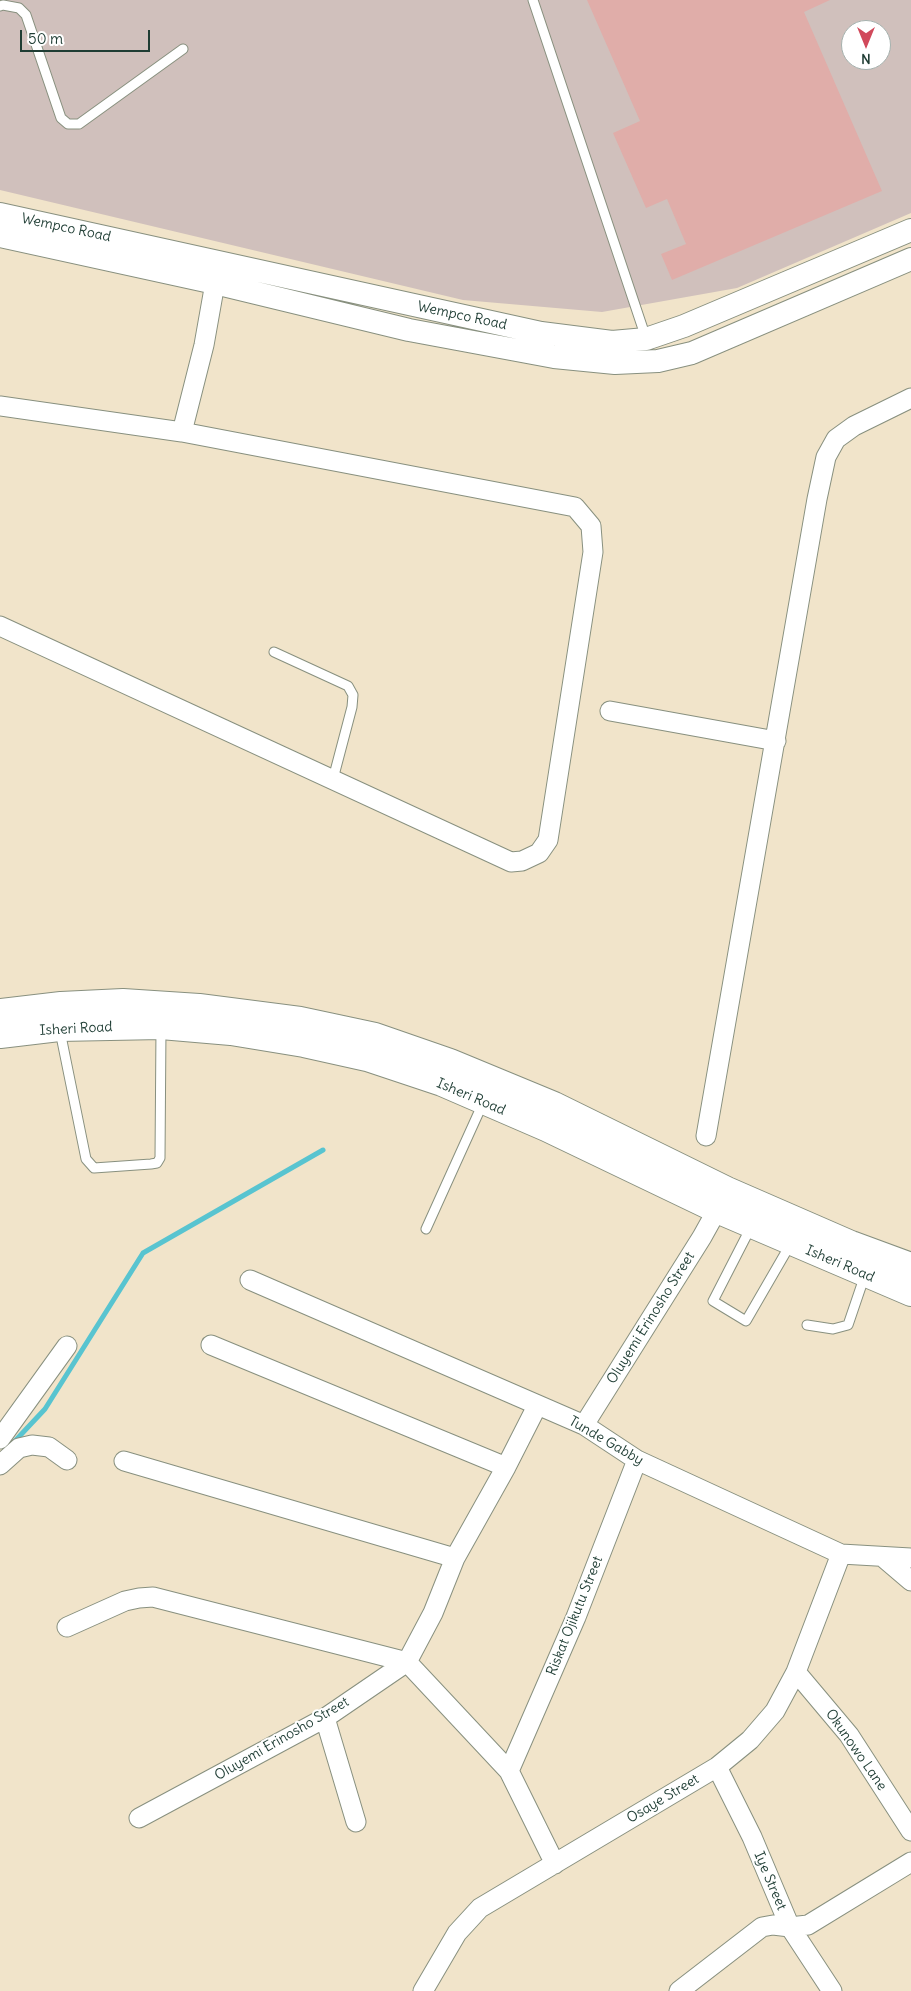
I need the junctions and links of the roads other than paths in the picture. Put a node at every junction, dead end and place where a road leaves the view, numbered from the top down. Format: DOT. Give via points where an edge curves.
graph roads {
  1 [pos="533,0"];
  2 [pos="0,6"];
  3 [pos="183,49"];
  4 [pos="0,214"];
  5 [pos="911,230"];
  6 [pos="0,236"];
  7 [pos="911,260"];
  8 [pos="215,283"];
  9 [pos="414,305"];
  10 [pos="409,330"];
  11 [pos="646,339"];
  12 [pos="911,398"];
  13 [pos="0,406"];
  14 [pos="182,432"];
  15 [pos="0,626"];
  16 [pos="274,652"];
  17 [pos="610,711"];
  18 [pos="776,741"];
  19 [pos="333,779"];
  20 [pos="0,1012"];
  21 [pos="161,1026"];
  22 [pos="59,1028"];
  23 [pos="0,1034"];
  24 [pos="483,1102"];
  25 [pos="706,1136"];
  26 [pos="716,1210"];
  27 [pos="752,1225"];
  28 [pos="426,1229"];
  29 [pos="792,1243"];
  30 [pos="911,1266"];
  31 [pos="866,1275"];
  32 [pos="250,1280"];
  33 [pos="911,1293"];
  34 [pos="807,1325"];
  35 [pos="211,1345"];
  36 [pos="67,1346"];
  37 [pos="537,1406"];
  38 [pos="584,1425"];
  39 [pos="0,1439"];
  40 [pos="67,1460"];
  41 [pos="637,1460"];
  42 [pos="124,1461"];
  43 [pos="0,1465"];
  44 [pos="506,1467"];
  45 [pos="841,1554"];
  46 [pos="455,1558"];
  47 [pos="884,1558"];
  48 [pos="911,1558"];
  49 [pos="911,1581"];
  50 [pos="67,1627"];
  51 [pos="407,1662"];
  52 [pos="796,1672"];
  53 [pos="325,1718"];
  54 [pos="717,1767"];
  55 [pos="510,1771"];
  56 [pos="139,1818"];
  57 [pos="356,1822"];
  58 [pos="911,1831"];
  59 [pos="911,1862"];
  60 [pos="555,1864"];
  61 [pos="790,1928"];
  62 [pos="423,1991"];
  63 [pos="679,1991"];
  64 [pos="832,1991"];
  1 -- 11 [label="lane"];
  2 -- 3 [label="lane" via="20,8 26,15 62,118 68,124 79,124"];
  4 -- 9 [label="street, Wempco Road"];
  5 -- 11 [label="street, Wempco Road"];
  6 -- 8 [label="street, Wempco Road"];
  7 -- 10 [label="street, Wempco Road" via="692,353 658,361 615,363 554,357"];
  8 -- 10 [label="street, Wempco Road"];
  8 -- 14 [label="street" via="204,345"];
  9 -- 10 [label="street"];
  9 -- 11 [label="street, Wempco Road" via="541,333 612,342"];
  12 -- 18 [label="street" via="836,438 826,458"];
  13 -- 14 [label="street"];
  14 -- 19 [label="street" via="575,507 591,526 593,552 571,702 548,840 539,853 511,862"];
  15 -- 19 [label="street"];
  16 -- 19 [label="lane" via="348,686 353,695"];
  17 -- 18 [label="street"];
  18 -- 25 [label="street"];
  20 -- 30 [label="main road, Isheri Road" via="123,1002 199,1006 300,1020 376,1036 450,1062 554,1105 727,1190 851,1244"];
  21 -- 22 [label="main road, Isheri Road"];
  21 -- 22 [label="lane" via="160,1158 152,1164 94,1168 86,1159"];
  21 -- 24 [label="main road, Isheri Road" via="230,1032 367,1058 442,1083"];
  22 -- 23 [label="main road, Isheri Road"];
  24 -- 26 [label="main road, Isheri Road" via="546,1128"];
  24 -- 28 [label="lane"];
  26 -- 27 [label="main road, Isheri Road"];
  26 -- 38 [label="street, Oluyemi Erinosho Street"];
  27 -- 29 [label="main road, Isheri Road"];
  27 -- 29 [label="lane" via="713,1301 746,1321"];
  29 -- 31 [label="main road, Isheri Road"];
  31 -- 33 [label="main road, Isheri Road"];
  31 -- 34 [label="lane" via="848,1325 833,1329"];
  32 -- 37 [label="street, Tunde Gabby"];
  35 -- 44 [label="street"];
  36 -- 39 [label="street"];
  37 -- 38 [label="street, Tunde Gabby"];
  37 -- 44 [label="street, Oluyemi Erinosho Street"];
  38 -- 41 [label="street, Tunde Gabby"];
  40 -- 43 [label="street" via="49,1447 32,1445 19,1448"];
  41 -- 45 [label="street, Tunde Gabby"];
  41 -- 55 [label="street, Riskat Ojikutu Street" via="576,1617"];
  42 -- 46 [label="street"];
  44 -- 46 [label="street, Oluyemi Erinosho Street"];
  45 -- 47 [label="street, Tunde Gabby"];
  45 -- 52 [label="street, Osaye Street"];
  46 -- 51 [label="street, Oluyemi Erinosho Street" via="433,1613"];
  47 -- 48 [label="street, Tunde Gabby"];
  47 -- 49 [label="street"];
  50 -- 51 [label="street" via="125,1601 154,1597"];
  51 -- 53 [label="street, Oluyemi Erinosho Street"];
  51 -- 55 [label="street"];
  52 -- 54 [label="street, Osaye Street" via="775,1711 750,1740"];
  52 -- 58 [label="street, Okunowo Lane" via="849,1735"];
  53 -- 56 [label="street, Oluyemi Erinosho Street"];
  53 -- 57 [label="street"];
  54 -- 60 [label="street, Osaye Street"];
  54 -- 61 [label="street, Iye Street" via="752,1838"];
  55 -- 60 [label="street"];
  59 -- 61 [label="street" via="808,1925"];
  60 -- 62 [label="street, Osaye Street" via="480,1908 457,1933"];
  61 -- 63 [label="street" via="774,1925 762,1928"];
  61 -- 64 [label="street, Iye Street"];
}
